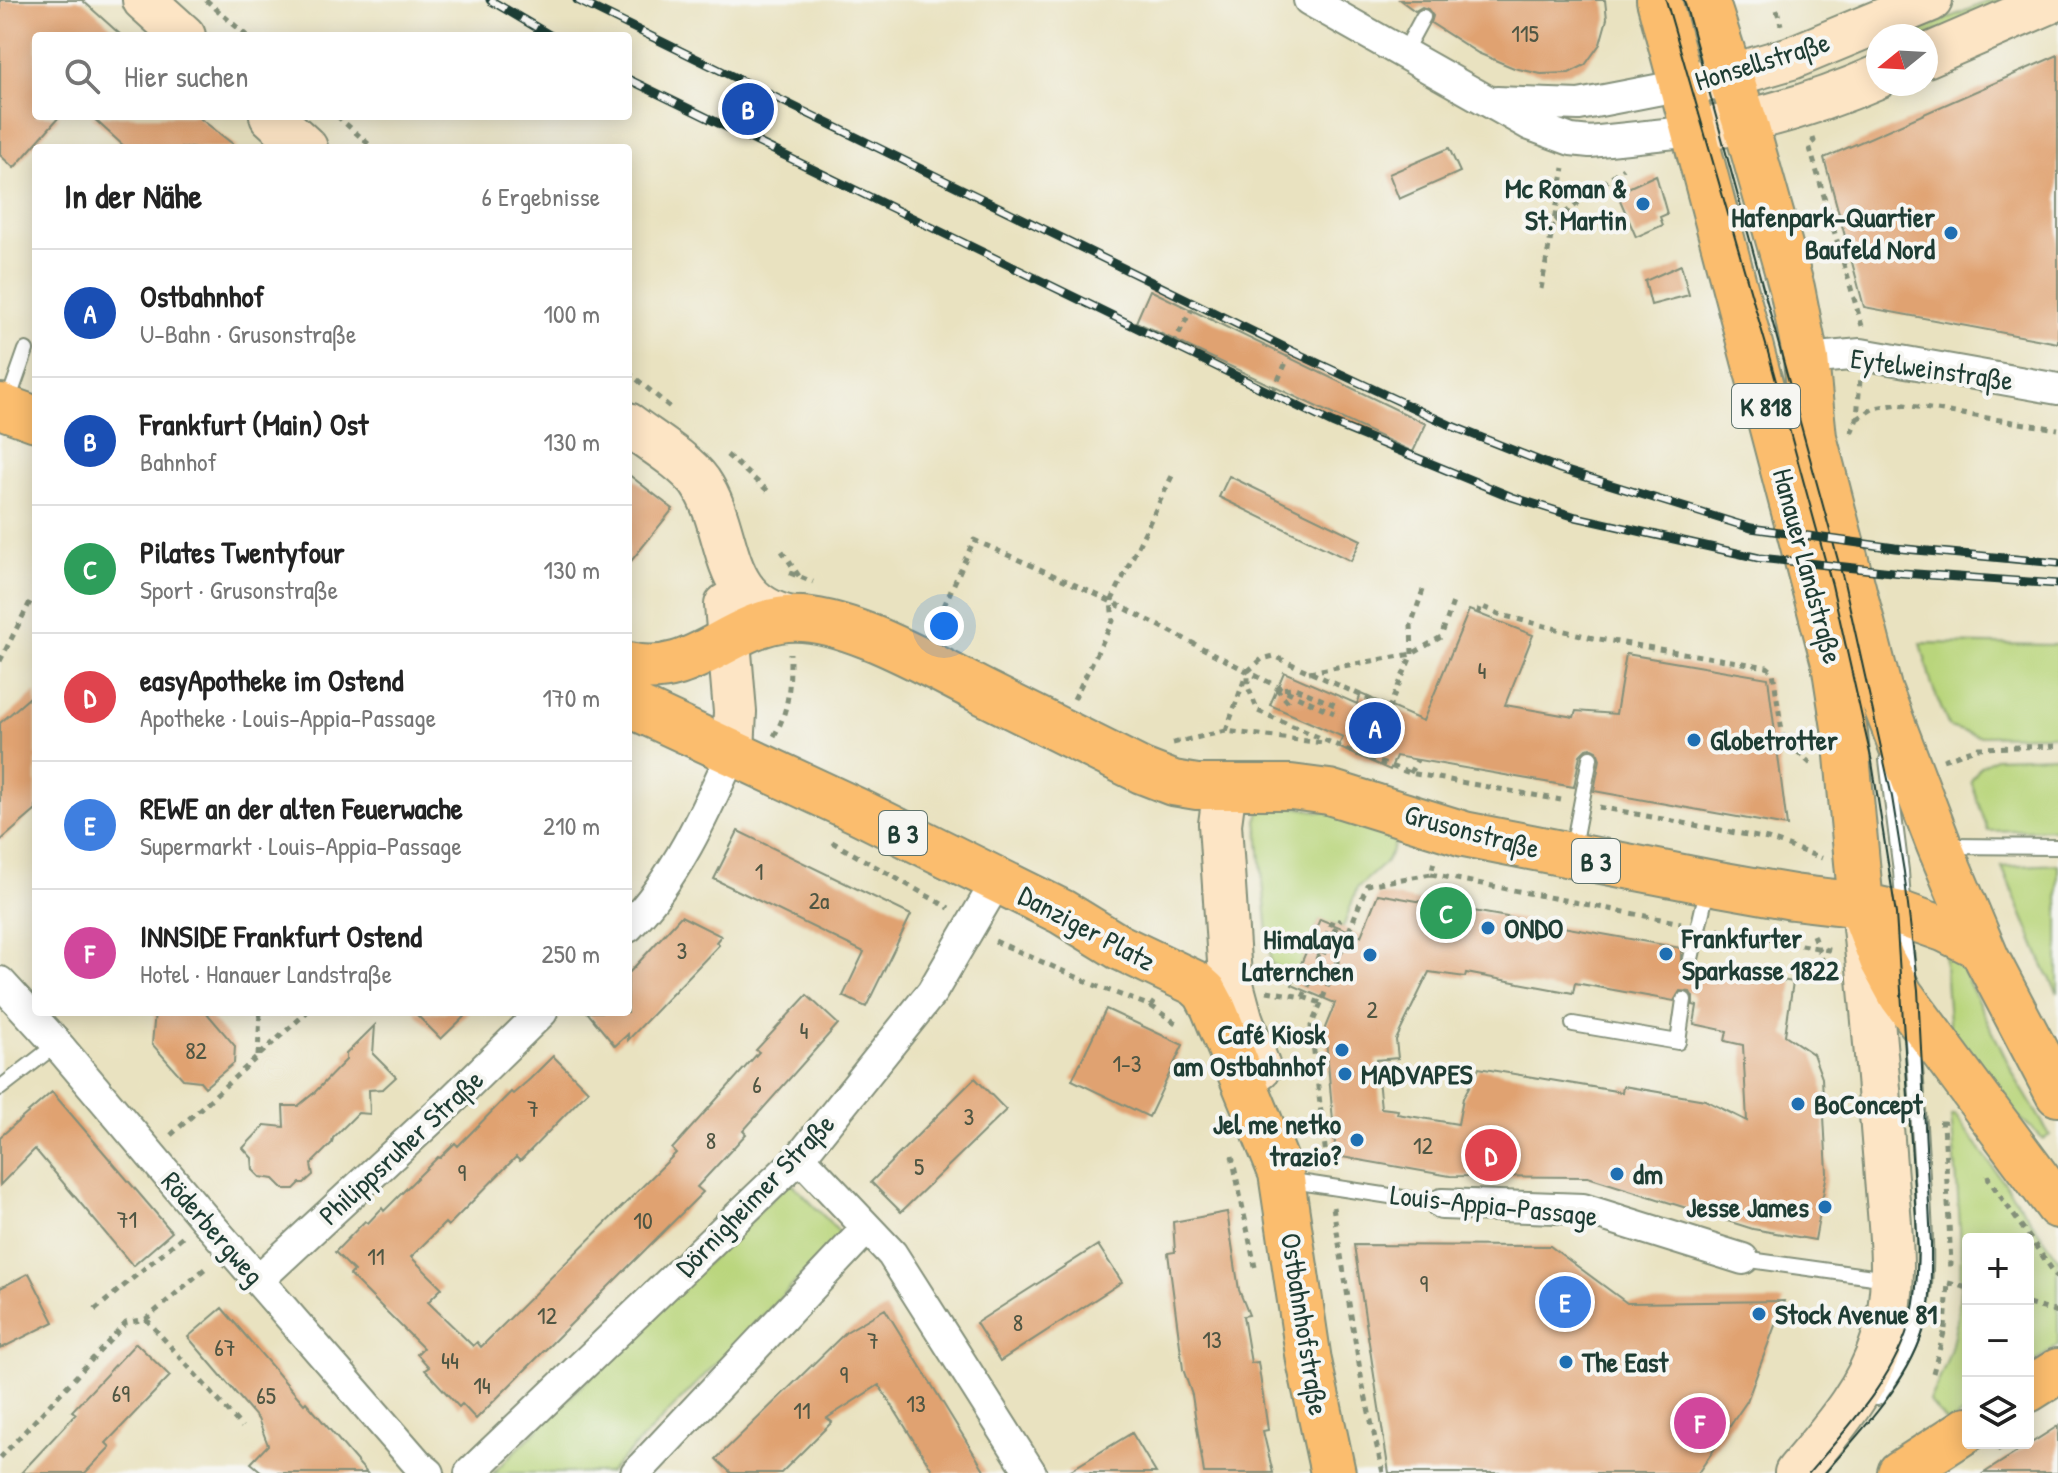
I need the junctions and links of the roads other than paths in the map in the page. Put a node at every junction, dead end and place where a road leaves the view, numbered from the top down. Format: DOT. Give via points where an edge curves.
graph roads {
  1 [pos="144,0"];
  2 [pos="1309,0"];
  3 [pos="1659,0"];
  4 [pos="1706,0"];
  5 [pos="1931,0"];
  6 [pos="2055,0"];
  7 [pos="1423,17"];
  8 [pos="180,32"];
  9 [pos="1938,51"];
  10 [pos="1403,54"];
  11 [pos="1729,76"];
  12 [pos="1866,82"];
  13 [pos="1682,85"];
  14 [pos="1487,102"];
  15 [pos="275,120"];
  16 [pos="1745,122"];
  17 [pos="1694,131"];
  18 [pos="302,144"];
  19 [pos="1806,359"];
  20 [pos="2058,389"];
  21 [pos="632,427"];
  22 [pos="721,536"];
  23 [pos="791,629"];
  24 [pos="729,640"];
  25 [pos="632,666"];
  26 [pos="1879,688"];
  27 [pos="632,706"];
  28 [pos="754,753"];
  29 [pos="1590,758"];
  30 [pos="1225,787"];
  31 [pos="2058,847"];
  32 [pos="1572,857"];
  33 [pos="1946,862"];
  34 [pos="997,881"];
  35 [pos="1708,882"];
  36 [pos="1861,905"];
  37 [pos="1904,915"];
  38 [pos="632,922"];
  39 [pos="1982,948"];
  40 [pos="1690,963"];
  41 [pos="0,982"];
  42 [pos="1684,1000"];
  43 [pos="1910,1009"];
  44 [pos="538,1016"];
  45 [pos="1573,1024"];
  46 [pos="57,1044"];
  47 [pos="0,1088"];
  48 [pos="2058,1094"];
  49 [pos="800,1157"];
  50 [pos="1280,1164"];
  51 [pos="1442,1204"];
  52 [pos="2058,1206"];
  53 [pos="867,1228"];
  54 [pos="1743,1259"];
  55 [pos="258,1280"];
  56 [pos="1892,1280"];
  57 [pos="2058,1371"];
  58 [pos="2034,1386"];
  59 [pos="1864,1414"];
  60 [pos="1962,1433"];
  61 [pos="429,1473"];
  62 [pos="470,1473"];
  63 [pos="636,1473"];
  64 [pos="1031,1473"];
  65 [pos="1333,1473"];
  66 [pos="1796,1473"];
  67 [pos="1900,1473"];
  1 -- 8 [label="street"];
  2 -- 10 [label="street"];
  3 -- 13 [label="main road, Hanauer Landstraße / K 818"];
  4 -- 11 [label="main road, Hanauer Landstraße / K 818"];
  5 -- 11 [label="street, Honsellstraße" via="1791,58"];
  6 -- 9 [label="street"];
  7 -- 10 [label="lane"];
  10 -- 14 [label="street"];
  11 -- 13 [label="street, Honsellstraße"];
  11 -- 16 [label="main road, Hanauer Landstraße / K 818"];
  12 -- 16 [label="street, Honsellstraße"];
  13 -- 14 [label="street" via="1579,105"];
  13 -- 17 [label="main road, Hanauer Landstraße / K 818"];
  14 -- 17 [label="street" via="1571,140"];
  15 -- 18 [label="street"];
  16 -- 17 [label="street, Honsellstraße"];
  16 -- 19 [label="main road, Hanauer Landstraße / K 818" via="1792,288"];
  17 -- 36 [label="main road, Hanauer Landstraße / K 818" via="1834,663"];
  19 -- 20 [label="street, Eytelweinstraße" via="1861,354"];
  19 -- 26 [label="main road, Hanauer Landstraße / K 818" via="1814,437"];
  21 -- 22 [label="street" via="698,479"];
  22 -- 23 [label="street" via="748,595"];
  22 -- 24 [label="street"];
  23 -- 24 [label="main road, B 3" via="758,626"];
  23 -- 30 [label="main road, B 3" via="836,625 1142,771 1173,783"];
  24 -- 25 [label="main road, B 3" via="670,667"];
  24 -- 28 [label="street" via="735,712"];
  26 -- 33 [label="main road, Hanauer Landstraße / K 818"];
  26 -- 37 [label="lane, Hanauer Landstraße"];
  27 -- 28 [label="main road, B 3"];
  28 -- 34 [label="main road, Danziger Platz / B 3"];
  28 -- 38 [label="street"];
  29 -- 32 [label="lane"];
  30 -- 32 [label="main road, Grusonstraße / B 3" via="1329,792 1451,831"];
  30 -- 50 [label="street, B 3" via="1244,851"];
  31 -- 33 [label="lane"];
  32 -- 35 [label="main road, Grusonstraße / B 3"];
  33 -- 39 [label="main road, Hanauer Landstraße"];
  34 -- 49 [label="street, Dörnigheimer Straße" via="932,992"];
  34 -- 50 [label="main road, Danziger Platz / B 3" via="1199,987 1213,1007"];
  35 -- 36 [label="main road, Grusonstraße / B 3"];
  35 -- 40 [label="lane"];
  36 -- 37 [label="main road, B 3"];
  36 -- 43 [label="main road, Hanauer Landstraße" via="1882,960"];
  36 -- 56 [label="street, Hanauer Landstraße"];
  37 -- 39 [label="main road, B 3"];
  37 -- 43 [label="lane, Hanauer Landstraße"];
  39 -- 48 [label="main road, Hanauer Landstraße"];
  41 -- 46 [label="street, Röderbergweg"];
  42 -- 45 [label="lane" via="1678,1042"];
  43 -- 52 [label="main road, Hanauer Landstraße"];
  43 -- 59 [label="lane, Hanauer Landstraße" via="1925,1243 1923,1289 1912,1338 1898,1369"];
  44 -- 55 [label="street, Philippsruher Straße"];
  46 -- 47 [label="lane"];
  46 -- 55 [label="street, Röderbergweg"];
  49 -- 53 [label="street"];
  49 -- 62 [label="street, Dörnigheimer Straße"];
  50 -- 51 [label="lane, Louis-Appia-Passage" via="1330,1186"];
  50 -- 65 [label="main road, Ostbahnhofstraße / B 3" via="1309,1361"];
  51 -- 54 [label="street, Louis-Appia-Passage" via="1583,1209"];
  53 -- 63 [label="street"];
  53 -- 64 [label="street" via="892,1254"];
  54 -- 56 [label="lane, Louis-Appia-Passage"];
  55 -- 61 [label="street, Röderbergweg"];
  56 -- 66 [label="street, Hanauer Landstraße" via="1883,1339 1873,1365 1841,1417"];
  57 -- 58 [label="main road"];
  60 -- 67 [label="main road"];
}
